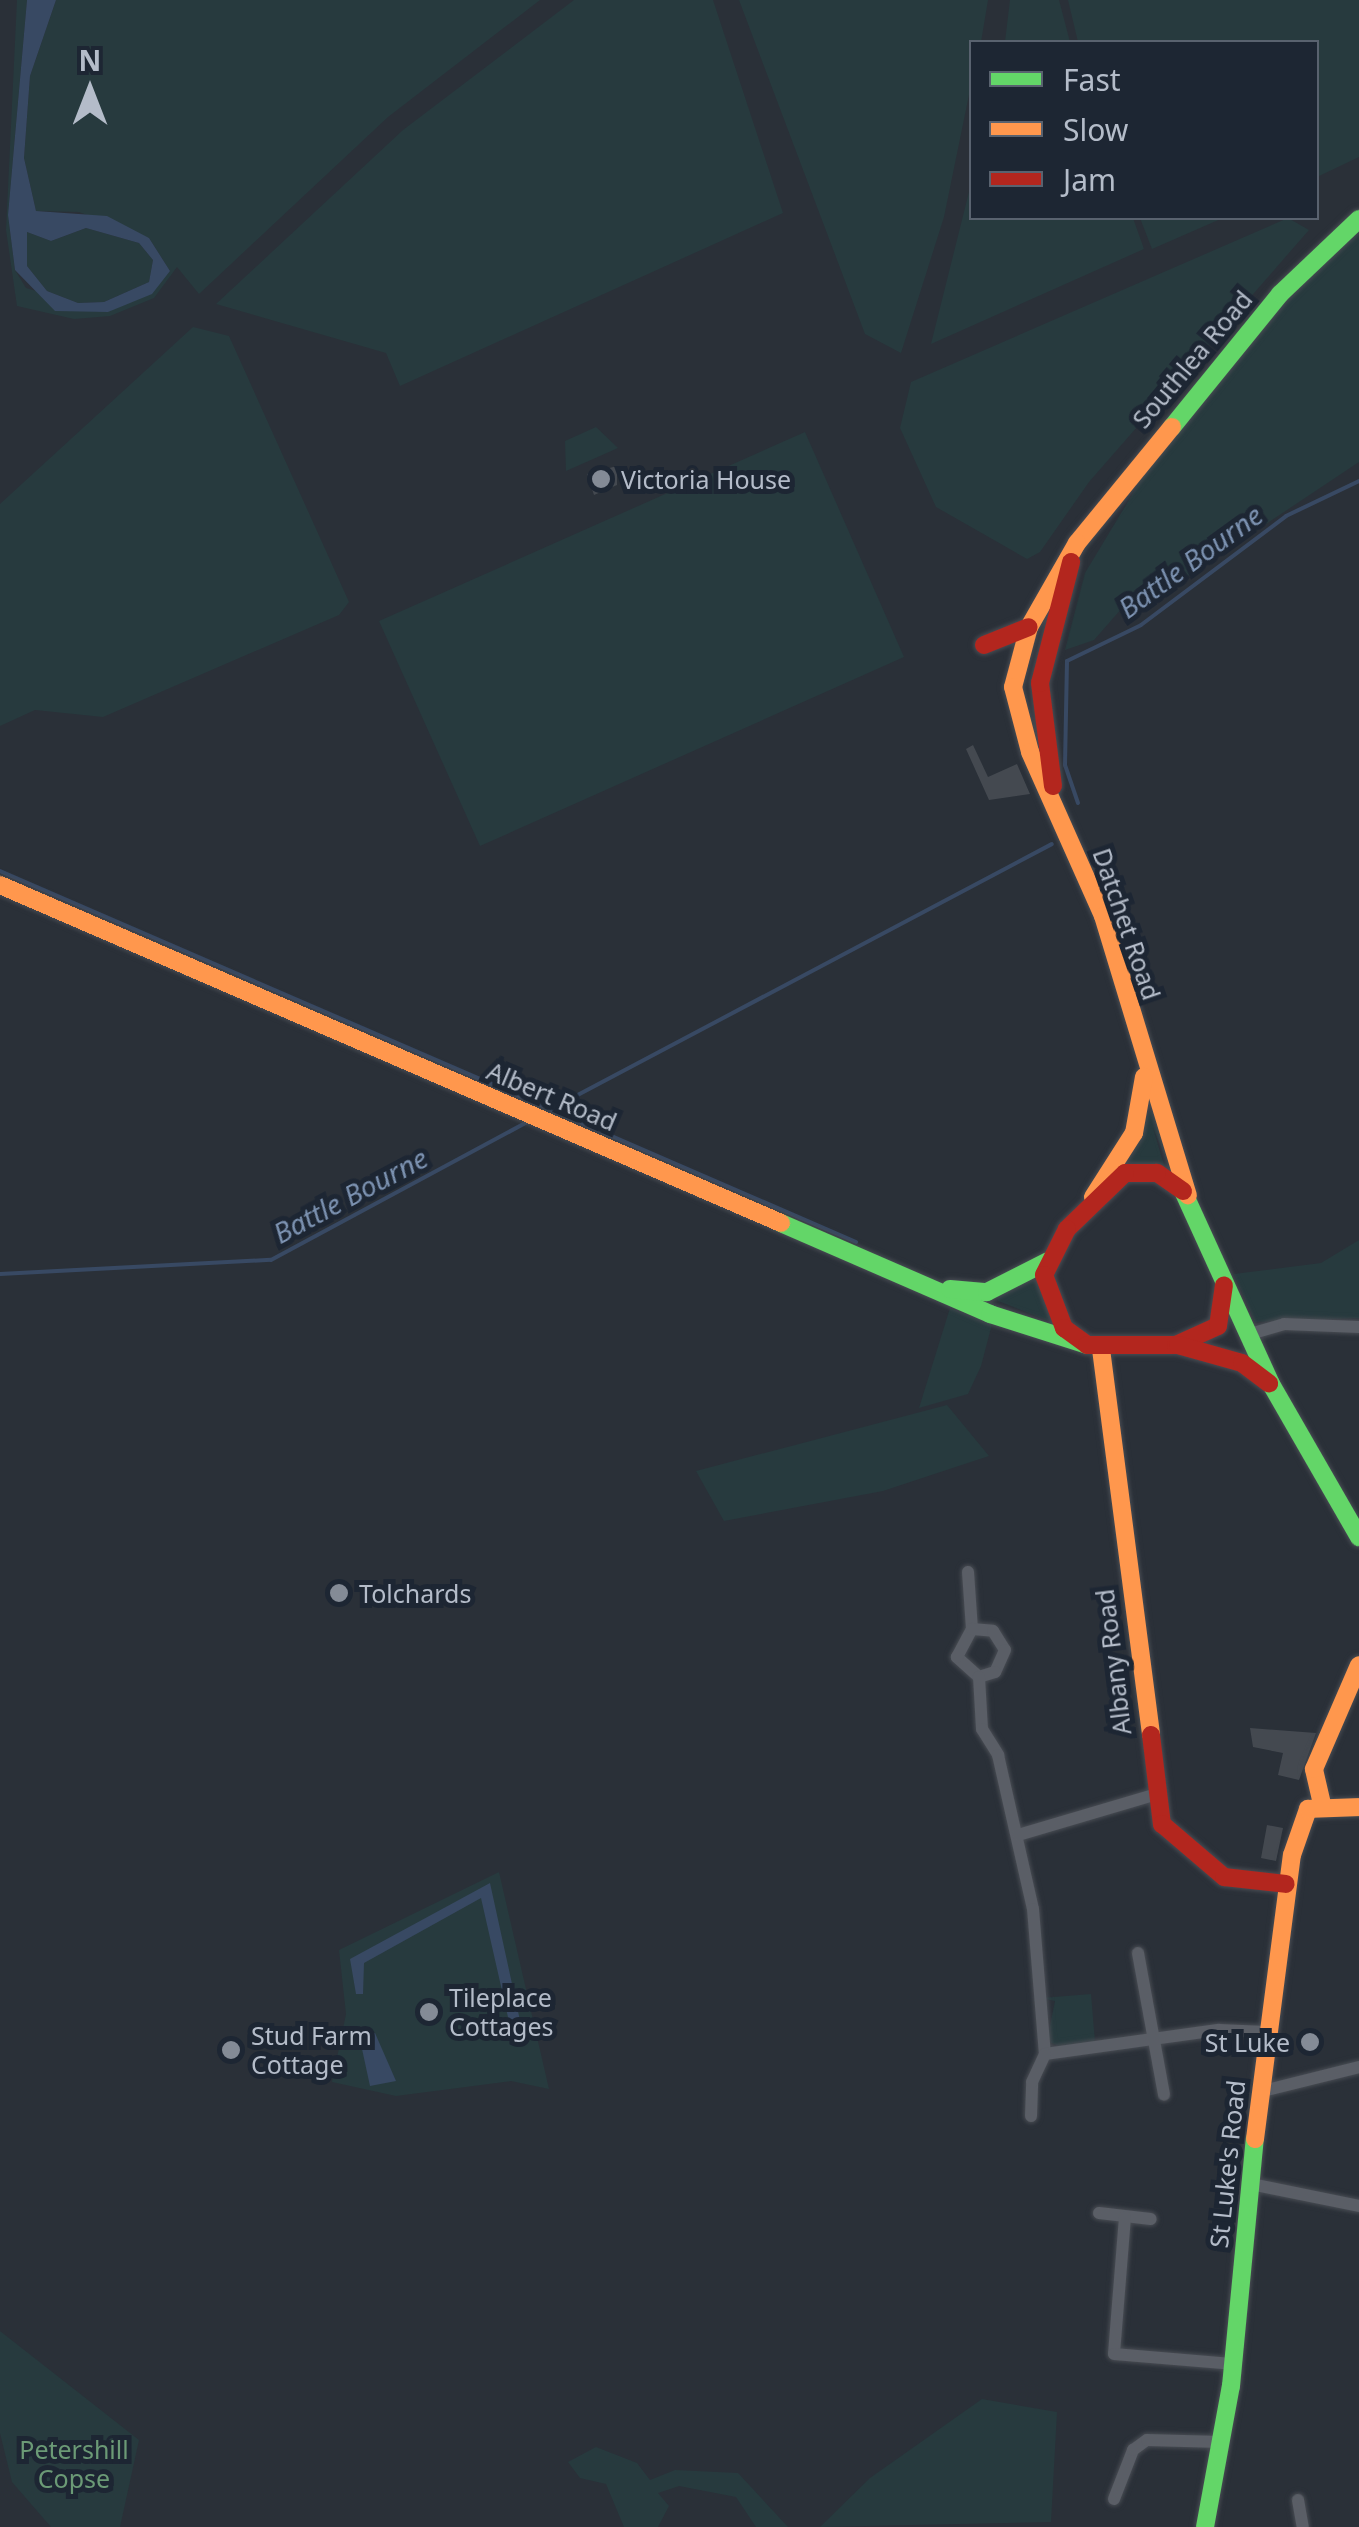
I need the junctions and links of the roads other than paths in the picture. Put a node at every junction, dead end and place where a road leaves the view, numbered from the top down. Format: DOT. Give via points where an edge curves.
graph roads {
  1 [pos="1359,219"];
  2 [pos="1077,543"];
  3 [pos="1029,627"];
  4 [pos="984,645"];
  5 [pos="1040,682"];
  6 [pos="1013,687"];
  7 [pos="1057,806"];
  8 [pos="0,886"];
  9 [pos="1144,1060"];
  10 [pos="1188,1195"];
  11 [pos="1092,1198"];
  12 [pos="1048,1260"];
  13 [pos="1224,1285"];
  14 [pos="933,1288"];
  15 [pos="1359,1327"];
  16 [pos="1250,1334"];
  17 [pos="1176,1344"];
  18 [pos="1094,1347"];
  19 [pos="1271,1384"];
  20 [pos="1359,1537"];
  21 [pos="968,1572"];
  22 [pos="972,1629"];
  23 [pos="1359,1665"];
  24 [pos="980,1677"];
  25 [pos="1157,1794"];
  26 [pos="1315,1806"];
  27 [pos="1359,1807"];
  28 [pos="1018,1834"];
  29 [pos="1286,1884"];
  30 [pos="1138,1953"];
  31 [pos="1266,2032"];
  32 [pos="1151,2042"];
  33 [pos="1044,2054"];
  34 [pos="1359,2067"];
  35 [pos="1259,2092"];
  36 [pos="1164,2095"];
  37 [pos="1031,2116"];
  38 [pos="1251,2184"];
  39 [pos="1359,2206"];
  40 [pos="1099,2213"];
  41 [pos="1125,2217"];
  42 [pos="1151,2219"];
  43 [pos="1232,2364"];
  44 [pos="1222,2442"];
  45 [pos="1114,2499"];
  46 [pos="1298,2500"];
  47 [pos="1205,2527"];
  48 [pos="1304,2527"];
  1 -- 2 [label="main road, Southlea Road" via="1280,294"];
  2 -- 3 [label="main road, Southlea Road"];
  2 -- 5 [label="main road, Southlea Road"];
  3 -- 4 [label="main road"];
  3 -- 6 [label="main road, Southlea Road"];
  5 -- 6 [label="main road"];
  5 -- 7 [label="main road, Southlea Road"];
  6 -- 7 [label="main road, Southlea Road" via="1030,752"];
  7 -- 9 [label="main road, Datchet Road" via="1103,916"];
  8 -- 14 [label="main road, Albert Road"];
  9 -- 10 [label="main road, Datchet Road"];
  9 -- 11 [label="main road, Datchet Road" via="1140,1115"];
  10 -- 11 [label="main road" via="1142,1170"];
  10 -- 13 [label="main road"];
  11 -- 12 [label="main road"];
  12 -- 14 [label="main road" via="986,1292"];
  12 -- 18 [label="main road" via="1054,1316"];
  13 -- 16 [label="main road"];
  13 -- 17 [label="main road" via="1218,1326"];
  14 -- 18 [label="main road, Albert Road"];
  15 -- 16 [label="street" via="1284,1324"];
  16 -- 19 [label="main road"];
  17 -- 18 [label="main road"];
  17 -- 19 [label="main road" via="1242,1363"];
  18 -- 25 [label="main road, Albany Road"];
  19 -- 20 [label="main road"];
  21 -- 22 [label="street"];
  22 -- 24 [label="street" via="956,1657"];
  22 -- 24 [label="street" via="993,1631 1005,1650 996,1672"];
  23 -- 26 [label="main road, St Luke's Road" via="1314,1769"];
  24 -- 28 [label="street" via="982,1730 998,1755"];
  25 -- 28 [label="street"];
  25 -- 29 [label="main road, Albany Road" via="1162,1824 1196,1859 1224,1876"];
  26 -- 27 [label="main road"];
  26 -- 29 [label="main road, St Luke's Road"];
  28 -- 33 [label="street"];
  29 -- 31 [label="main road, St Luke's Road"];
  30 -- 32 [label="street"];
  31 -- 32 [label="street"];
  31 -- 35 [label="main road, St Luke's Road"];
  32 -- 33 [label="street"];
  32 -- 36 [label="street"];
  33 -- 37 [label="street" via="1032,2082"];
  34 -- 35 [label="street"];
  35 -- 38 [label="main road, St Luke's Road"];
  38 -- 39 [label="street"];
  38 -- 43 [label="main road, St Luke's Road"];
  40 -- 41 [label="street"];
  41 -- 42 [label="street"];
  41 -- 43 [label="street" via="1114,2354"];
  43 -- 44 [label="main road, St Luke's Road"];
  44 -- 45 [label="street" via="1147,2440 1133,2450"];
  44 -- 47 [label="main road, St Luke's Road"];
  46 -- 48 [label="street"];
}
